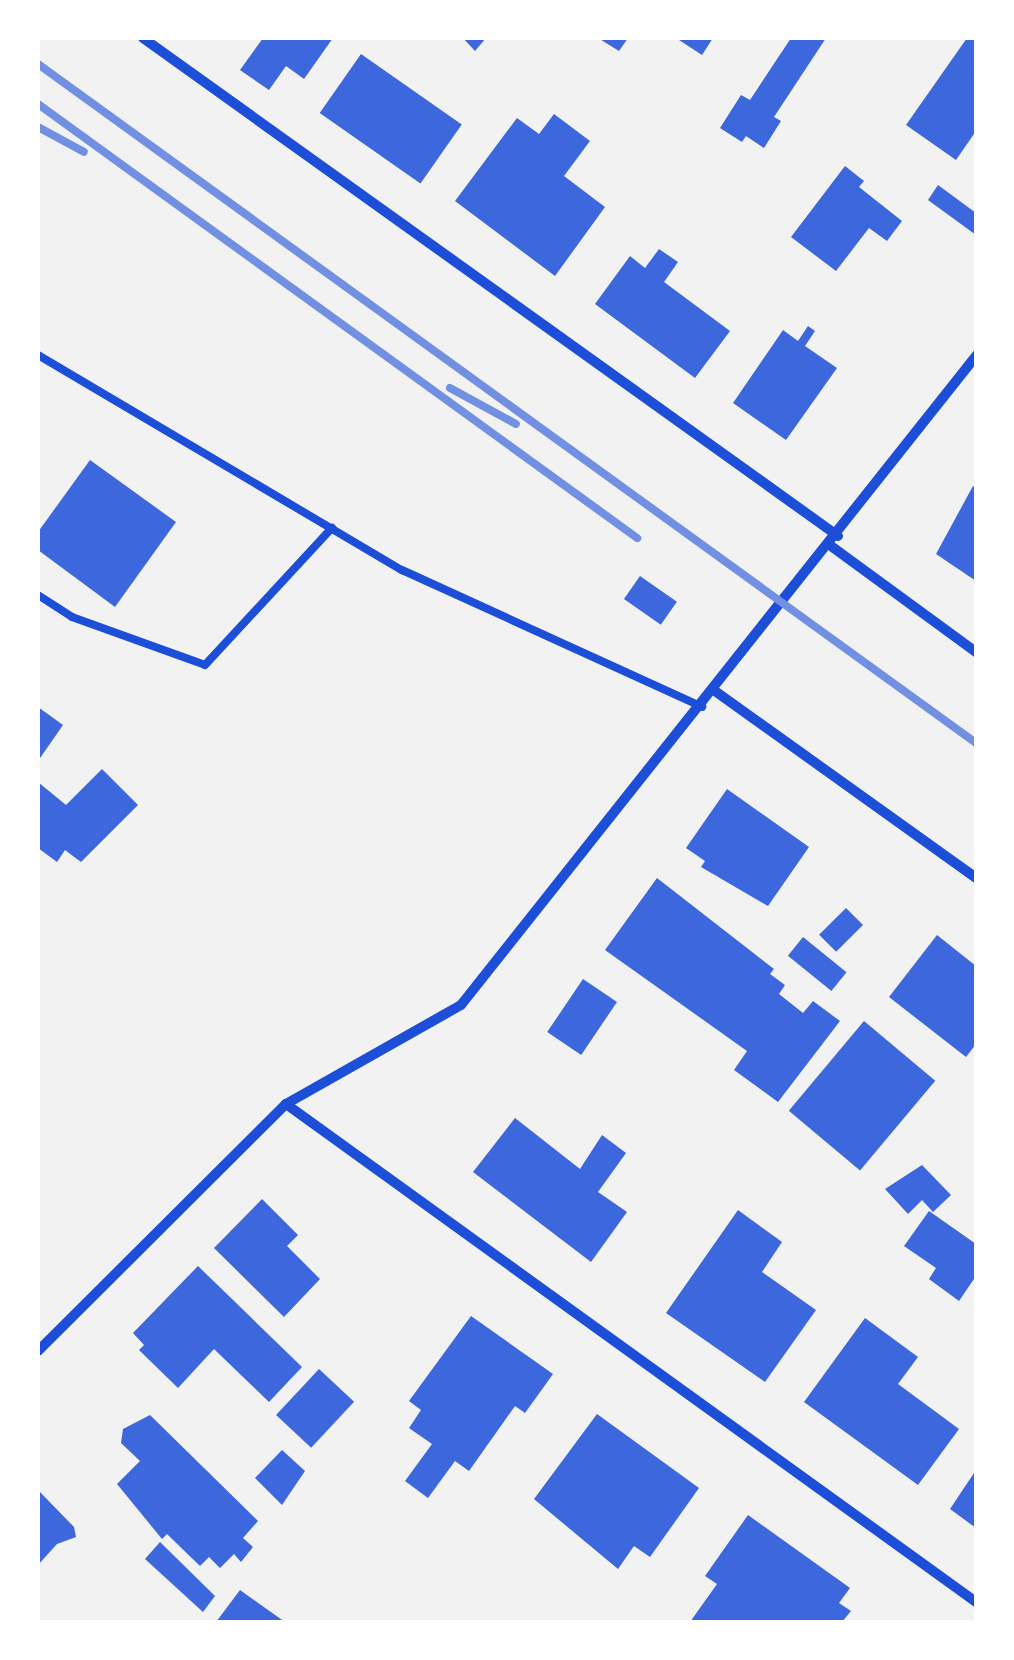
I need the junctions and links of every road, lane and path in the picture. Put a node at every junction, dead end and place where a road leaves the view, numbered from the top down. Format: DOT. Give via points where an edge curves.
graph roads {
  1 [pos="143,38"];
  2 [pos="38,355"];
  3 [pos="976,356"];
  4 [pos="332,528"];
  5 [pos="835,541"];
  6 [pos="38,595"];
  7 [pos="976,652"];
  8 [pos="715,691"];
  9 [pos="702,708"];
  10 [pos="976,878"];
  11 [pos="286,1104"];
  12 [pos="38,1351"];
  13 [pos="976,1602"];
  1 -- 5 [label="street"];
  2 -- 4 [label="lane"];
  3 -- 5 [label="street"];
  4 -- 6 [label="lane" via="205,666 72,617"];
  4 -- 9 [label="lane" via="402,570"];
  5 -- 7 [label="street"];
  5 -- 8 [label="street"];
  8 -- 9 [label="street"];
  8 -- 10 [label="street"];
  9 -- 11 [label="street" via="462,1005"];
  11 -- 12 [label="street"];
  11 -- 13 [label="street"];
}
